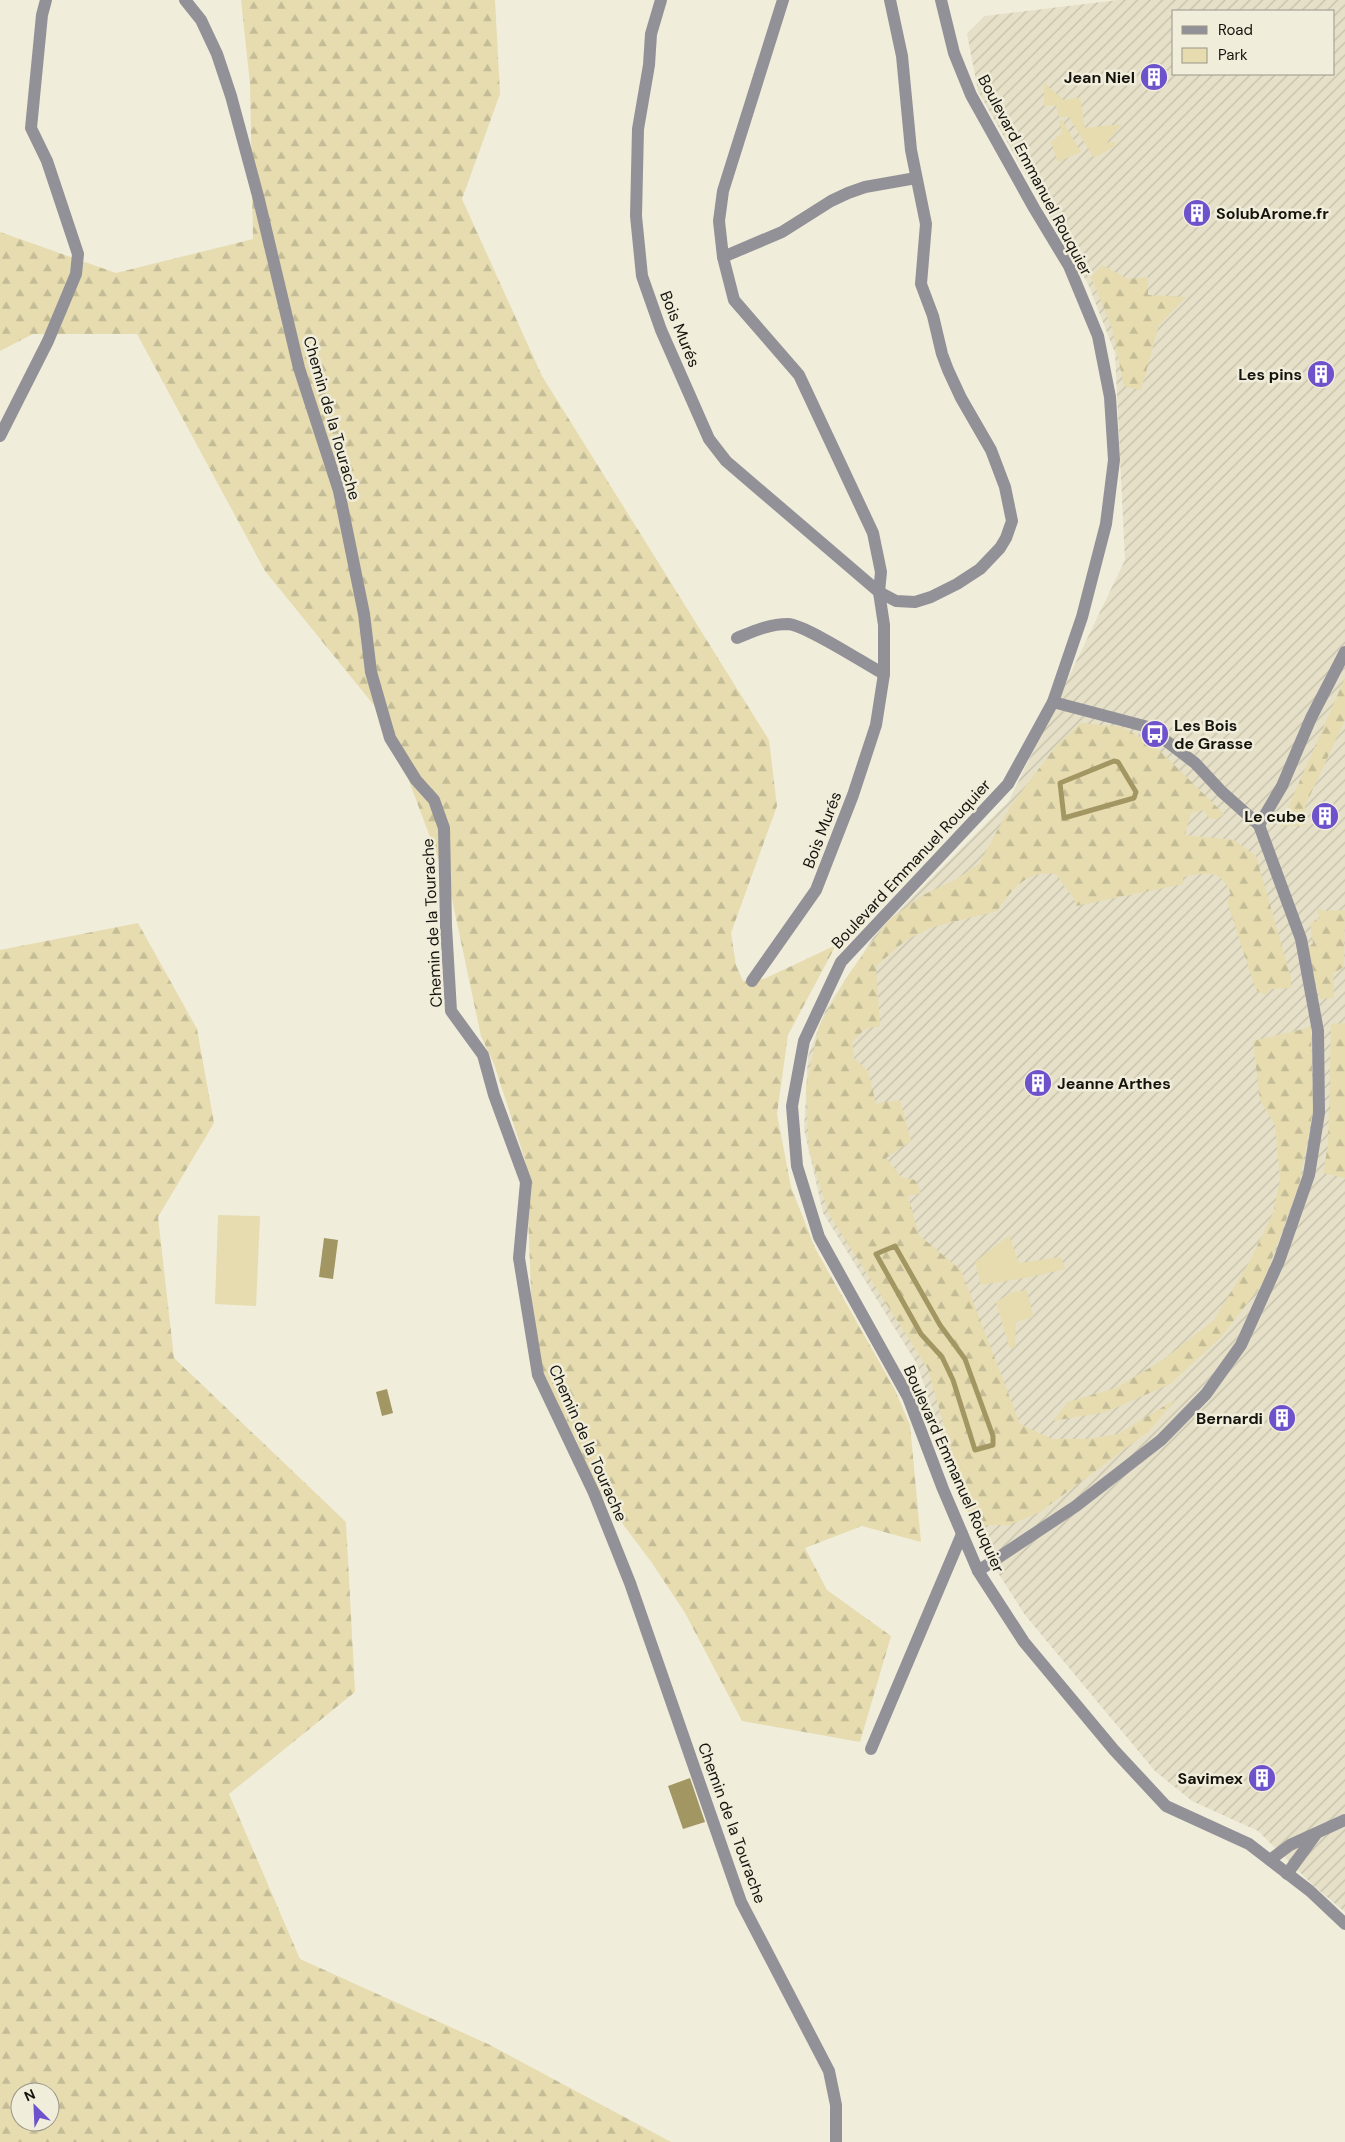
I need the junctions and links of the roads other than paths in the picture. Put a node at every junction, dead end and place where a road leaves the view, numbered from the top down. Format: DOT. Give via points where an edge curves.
graph roads {
  1 [pos="46,0"];
  2 [pos="186,0"];
  3 [pos="660,0"];
  4 [pos="783,0"];
  5 [pos="890,0"];
  6 [pos="941,0"];
  7 [pos="916,178"];
  8 [pos="723,257"];
  9 [pos="0,436"];
  10 [pos="879,592"];
  11 [pos="736,638"];
  12 [pos="1345,652"];
  13 [pos="884,674"];
  14 [pos="1053,702"];
  15 [pos="1259,825"];
  16 [pos="752,981"];
  17 [pos="962,1534"];
  18 [pos="978,1571"];
  19 [pos="871,1749"];
  20 [pos="1345,1820"];
  21 [pos="1316,1834"];
  22 [pos="1270,1860"];
  23 [pos="1288,1874"];
  24 [pos="1345,1924"];
  25 [pos="836,2142"];
  1 -- 9 [label="street" via="31,128 47,161 78,254 76,274 48,341"];
  2 -- 25 [label="street, Chemin de la Tourache" via="201,20 232,96 299,368 339,491 364,614 371,672 390,738 416,780 434,800 444,828 451,1011 484,1055 494,1095 526,1182 519,1258 538,1375 594,1492 630,1584 741,1902 830,2071 836,2105"];
  3 -- 10 [label="street, Bois Murés" via="651,34 638,129 636,216 642,276 709,439 726,461"];
  4 -- 8 [label="street, Bois Murés" via="723,191 719,221"];
  5 -- 7 [label="street, Bois Murés" via="902,56"];
  6 -- 14 [label="street, Boulevard Emmanuel Rouquier" via="954,53 971,95 1069,266 1098,336 1110,397 1114,460 1106,524 1082,618"];
  7 -- 8 [label="street" via="848,193 782,232"];
  7 -- 10 [label="street, Bois Murés" via="926,224 921,284 948,370 991,450 1005,487 1012,520 1000,548 980,569 957,584 915,602 896,602"];
  8 -- 10 [label="street, Bois Murés" via="734,300 799,375 873,533 881,572"];
  10 -- 13 [label="street, Bois Murés" via="884,625"];
  11 -- 13 [label="street" via="765,626 790,624 809,631"];
  12 -- 15 [label="street" via="1311,718 1282,786"];
  13 -- 16 [label="street, Bois Murés" via="876,725 816,890"];
  14 -- 15 [label="street" via="1148,727 1195,763"];
  14 -- 17 [label="street, Boulevard Emmanuel Rouquier" via="1008,784 841,962 804,1041 792,1106 797,1166 819,1237 908,1396"];
  15 -- 18 [label="street" via="1300,939 1318,1031 1319,1113 1309,1175 1279,1262 1241,1345 1206,1394 1160,1440 1076,1506"];
  17 -- 18 [label="street, Boulevard Emmanuel Rouquier"];
  17 -- 19 [label="street"];
  18 -- 22 [label="street, Boulevard Emmanuel Rouquier" via="1024,1642 1114,1750 1166,1806 1249,1844"];
  20 -- 21 [label="street"];
  21 -- 22 [label="street" via="1290,1845"];
  21 -- 23 [label="street"];
  22 -- 23 [label="street, Boulevard Emmanuel Rouquier"];
  23 -- 24 [label="street, Boulevard Emmanuel Rouquier"];
}
